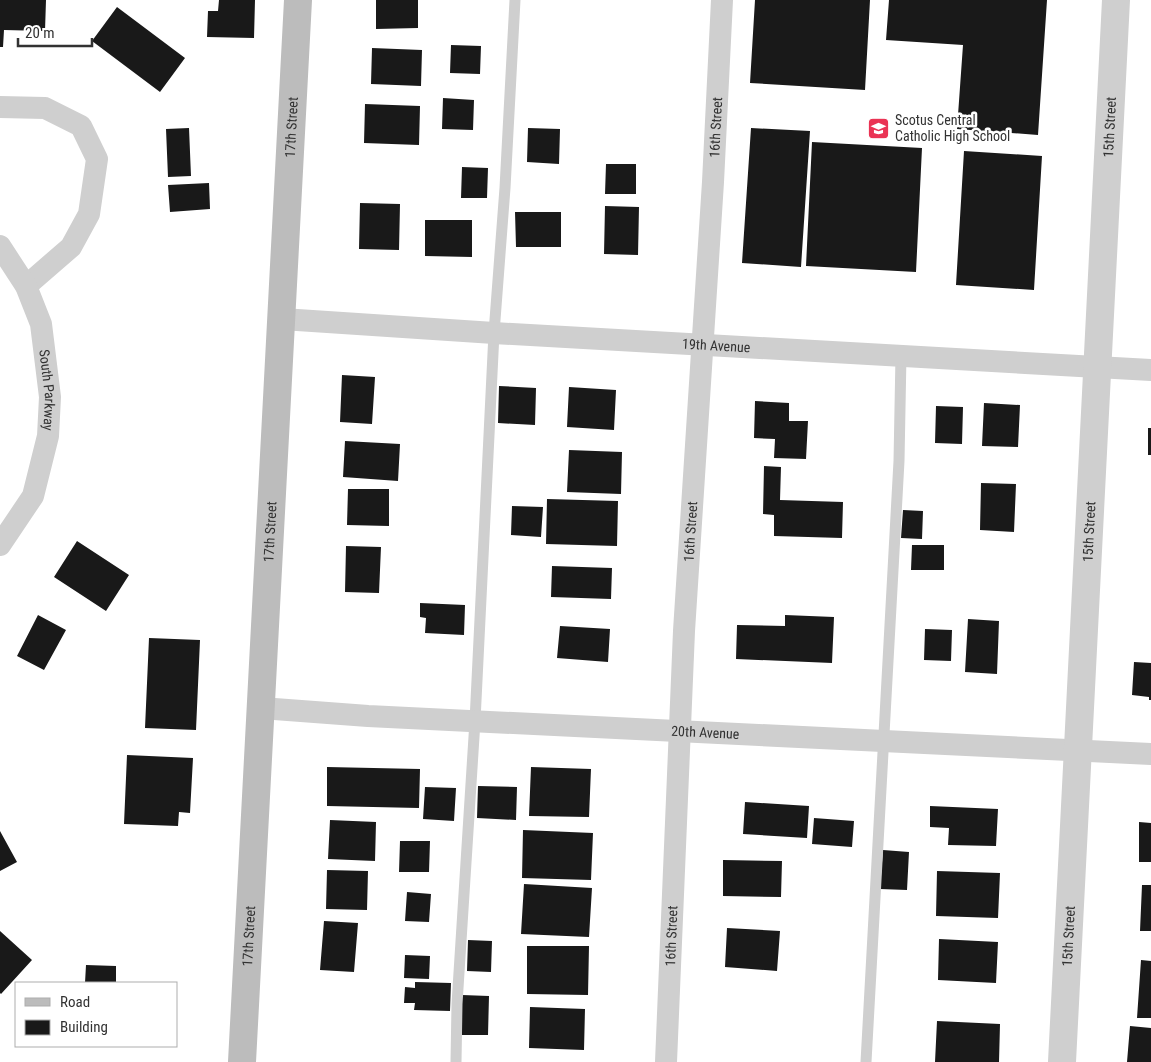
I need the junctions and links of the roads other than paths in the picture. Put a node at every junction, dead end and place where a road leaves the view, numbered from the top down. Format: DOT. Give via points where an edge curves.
graph roads {
  1 [pos="298,0"];
  2 [pos="514,0"];
  3 [pos="722,0"];
  4 [pos="1116,0"];
  5 [pos="0,107"];
  6 [pos="0,246"];
  7 [pos="26,286"];
  8 [pos="282,319"];
  9 [pos="494,333"];
  10 [pos="702,344"];
  11 [pos="901,355"];
  12 [pos="1098,366"];
  13 [pos="1151,370"];
  14 [pos="0,545"];
  15 [pos="261,708"];
  16 [pos="475,721"];
  17 [pos="680,732"];
  18 [pos="883,741"];
  19 [pos="1078,749"];
  20 [pos="1151,754"];
  21 [pos="242,1062"];
  22 [pos="456,1062"];
  23 [pos="666,1062"];
  24 [pos="866,1062"];
  25 [pos="1062,1062"];
  1 -- 8 [label="main road, 17th Street"];
  2 -- 9 [label="lane"];
  3 -- 10 [label="street, 16th Street"];
  4 -- 12 [label="street, 15th Street"];
  5 -- 7 [label="street" via="45,108 81,126 97,159 89,214 71,247"];
  6 -- 7 [label="street, South Parkway"];
  7 -- 14 [label="street, South Parkway" via="41,324 50,397 48,436 33,496"];
  8 -- 9 [label="street, 19th Avenue"];
  8 -- 15 [label="main road, 17th Street"];
  9 -- 10 [label="street, 19th Avenue"];
  9 -- 16 [label="lane"];
  10 -- 11 [label="street, 19th Avenue"];
  10 -- 17 [label="street, 16th Street"];
  11 -- 12 [label="street, 19th Avenue"];
  11 -- 18 [label="lane" via="899,461"];
  12 -- 13 [label="street, 19th Avenue"];
  12 -- 19 [label="street, 15th Street"];
  15 -- 16 [label="street, 20th Avenue"];
  15 -- 21 [label="main road, 17th Street"];
  16 -- 17 [label="street, 20th Avenue"];
  16 -- 22 [label="lane"];
  17 -- 18 [label="street, 20th Avenue"];
  17 -- 23 [label="street, 16th Street"];
  18 -- 19 [label="street, 20th Avenue"];
  18 -- 24 [label="lane"];
  19 -- 20 [label="street, 20th Avenue"];
  19 -- 25 [label="street, 15th Street"];
}
